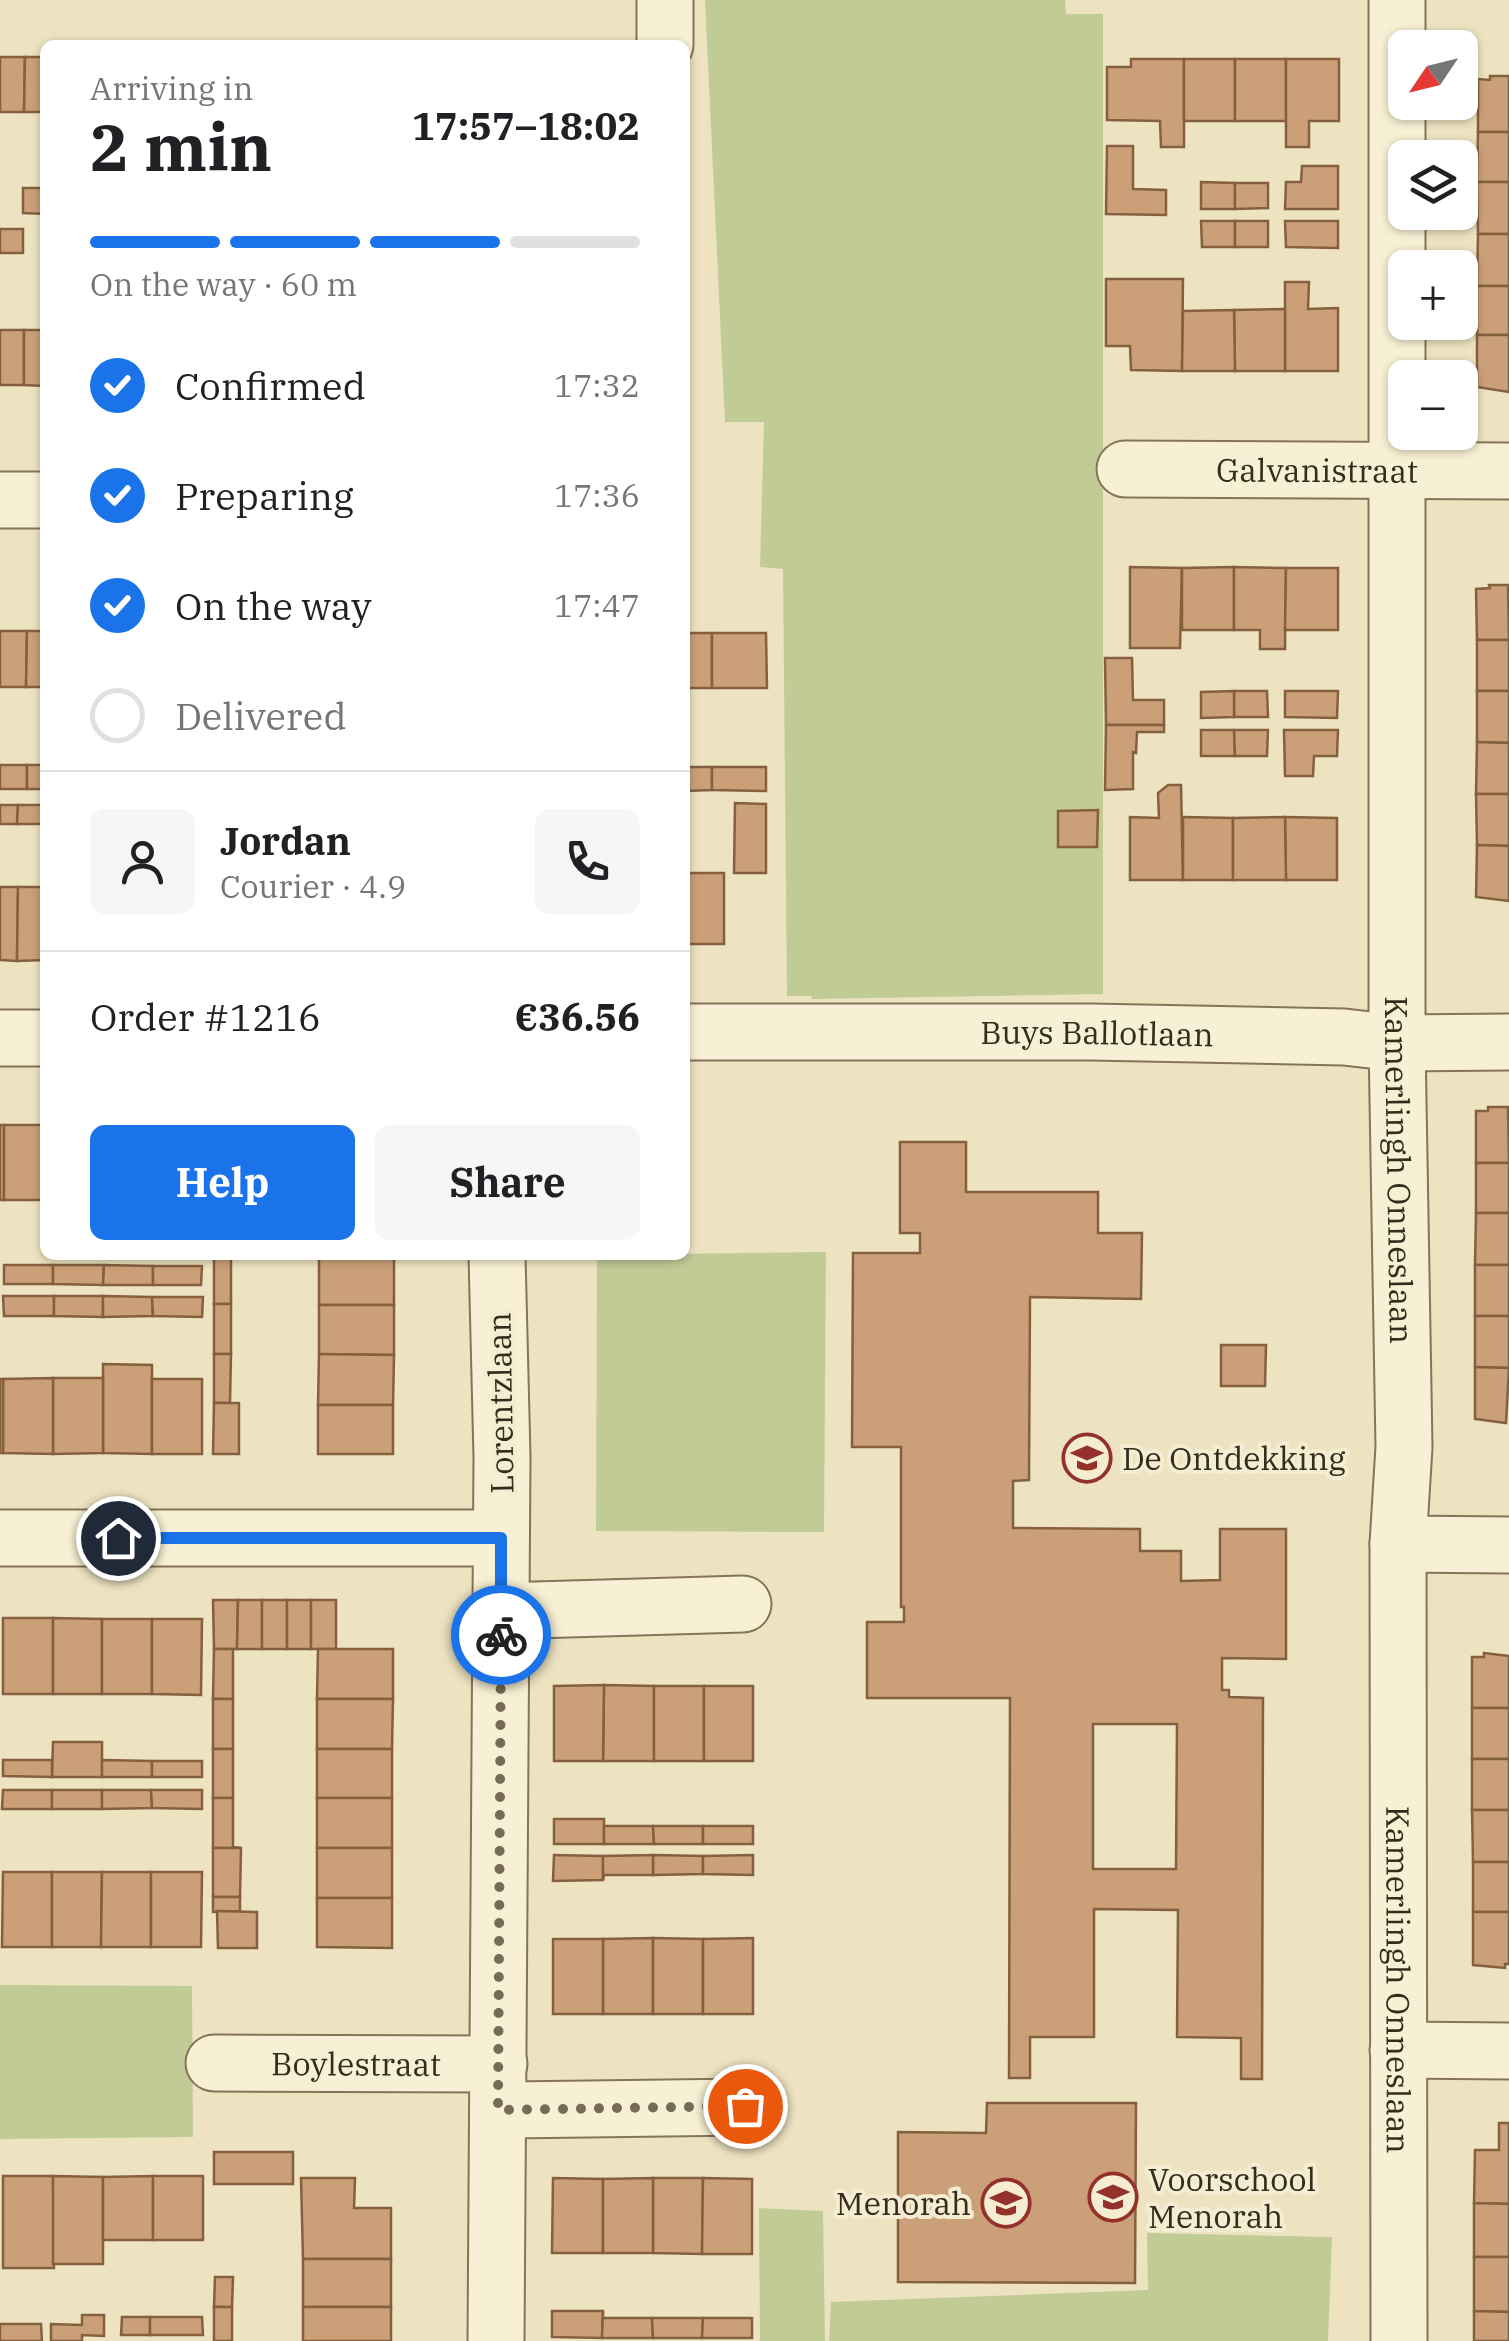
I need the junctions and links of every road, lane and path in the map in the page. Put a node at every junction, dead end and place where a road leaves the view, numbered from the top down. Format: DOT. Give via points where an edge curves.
graph roads {
  1 [pos="666,0"];
  2 [pos="1397,0"];
  3 [pos="666,40"];
  4 [pos="1125,469"];
  5 [pos="1509,471"];
  6 [pos="1397,472"];
  7 [pos="0,500"];
  8 [pos="40,500"];
  9 [pos="690,1032"];
  10 [pos="0,1038"];
  11 [pos="40,1038"];
  12 [pos="1509,1042"];
  13 [pos="1397,1044"];
  14 [pos="497,1260"];
  15 [pos="0,1538"];
  16 [pos="501,1538"];
  17 [pos="1398,1544"];
  18 [pos="1509,1544"];
  19 [pos="742,1604"];
  20 [pos="501,1611"];
  21 [pos="1398,2050"];
  22 [pos="1509,2051"];
  23 [pos="214,2063"];
  24 [pos="498,2087"];
  25 [pos="745,2106"];
  26 [pos="496,2341"];
  27 [pos="1398,2341"];
  1 -- 3 [label="street"];
  2 -- 6 [label="street, Kamerlingh Onneslaan"];
  4 -- 6 [label="street, Galvanistraat"];
  5 -- 6 [label="street, Galvanistraat"];
  6 -- 13 [label="street, Kamerlingh Onneslaan"];
  7 -- 8 [label="street"];
  9 -- 13 [label="street, Buys Ballotlaan" via="1111,1033"];
  10 -- 11 [label="street"];
  12 -- 13 [label="street, Buys Ballotlaan"];
  13 -- 17 [label="street, Kamerlingh Onneslaan" via="1404,1447"];
  14 -- 16 [label="street, Lorentzlaan"];
  15 -- 16 [label="street"];
  16 -- 20 [label="street, Lorentzlaan"];
  17 -- 18 [label="street"];
  17 -- 21 [label="street, Kamerlingh Onneslaan"];
  19 -- 20 [label="street"];
  20 -- 24 [label="street, Lorentzlaan"];
  21 -- 22 [label="street"];
  21 -- 27 [label="street, Kamerlingh Onneslaan"];
  23 -- 24 [label="street, Boylestraat"];
  24 -- 25 [label="street"];
  24 -- 26 [label="street, Lorentzlaan"];
}
